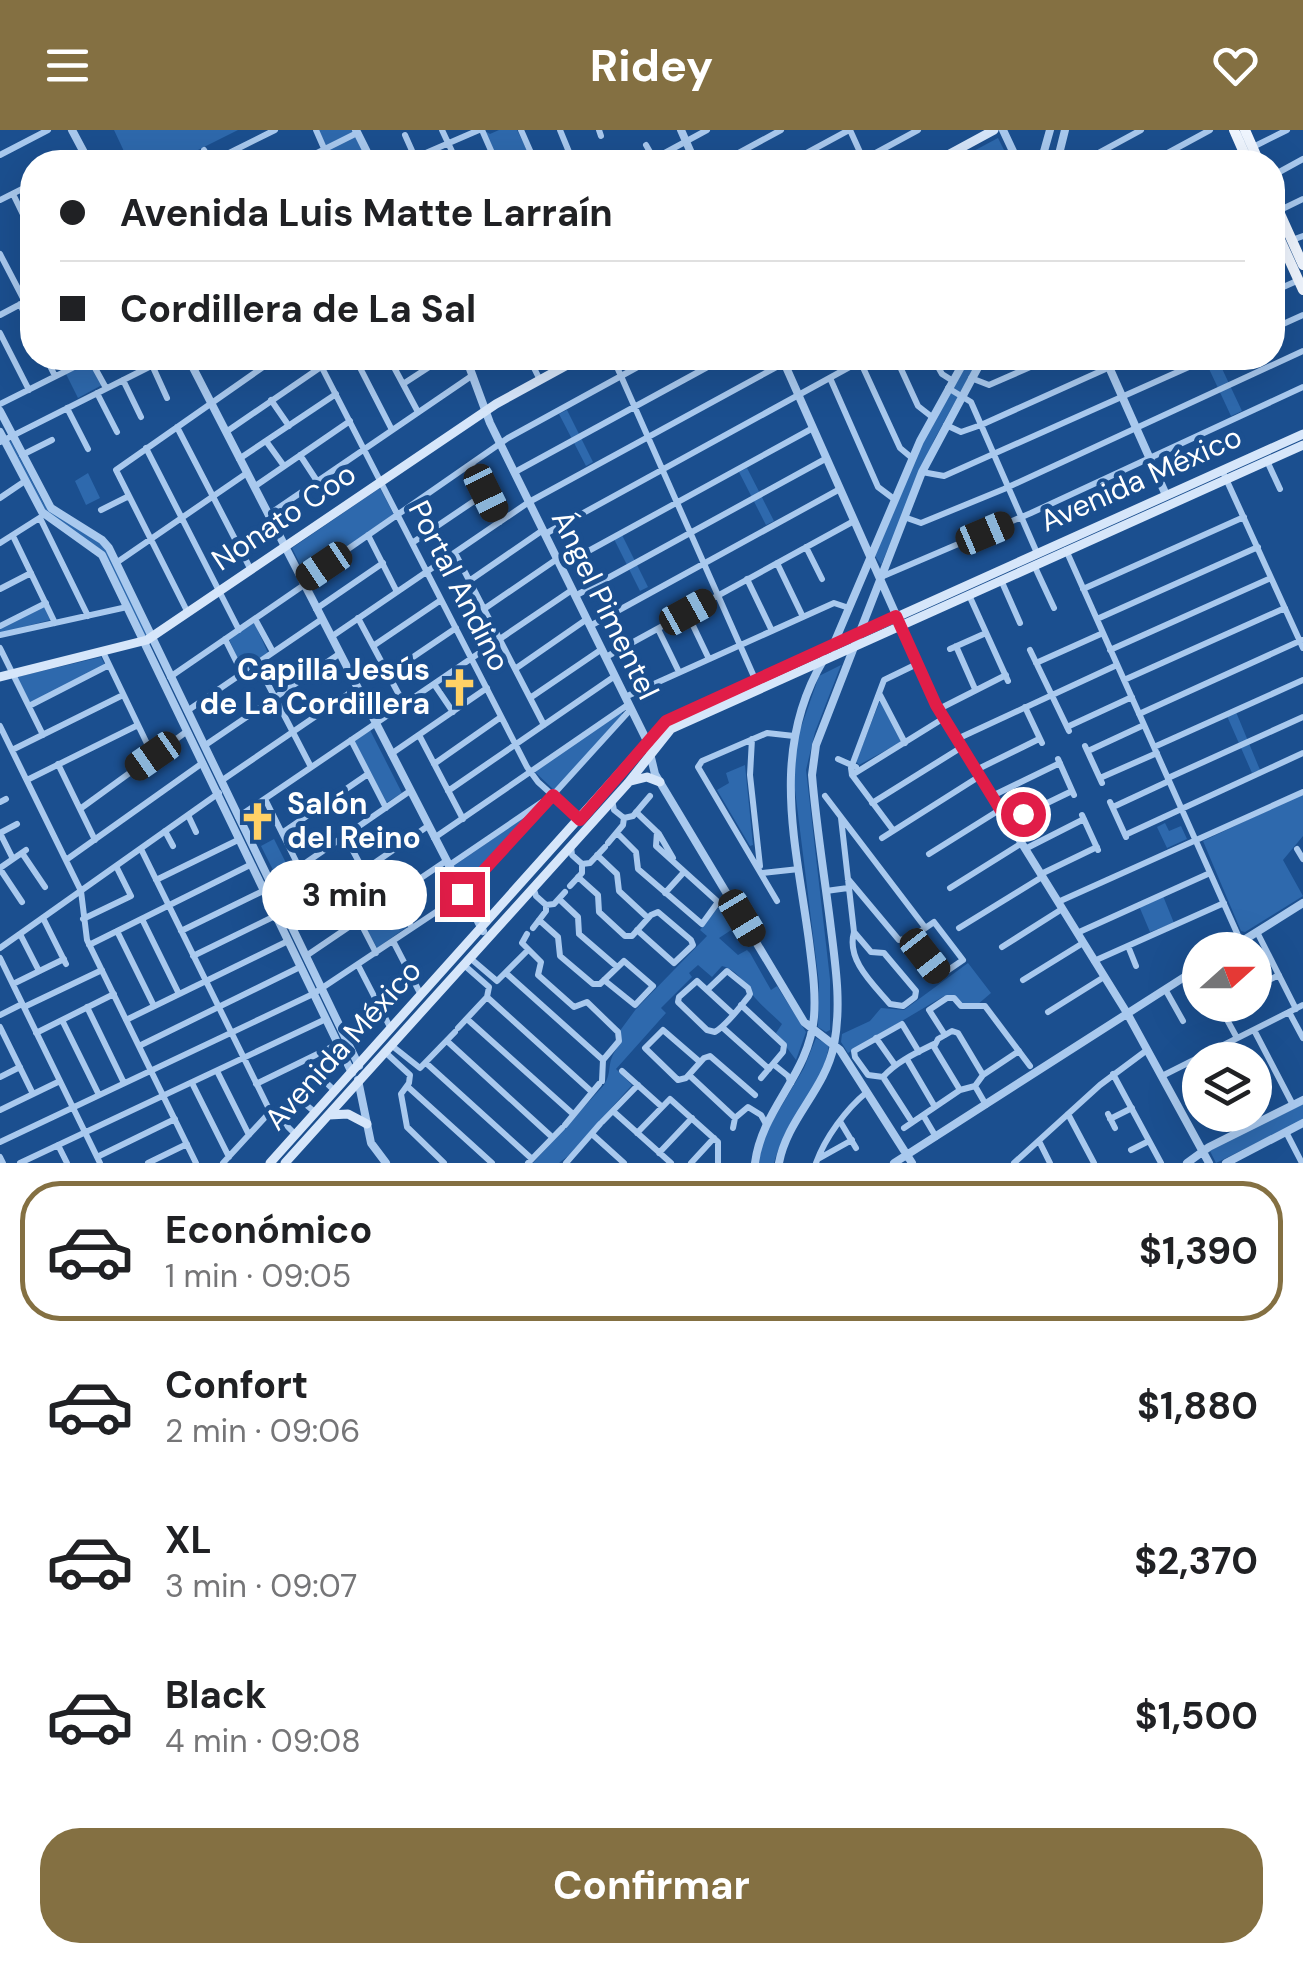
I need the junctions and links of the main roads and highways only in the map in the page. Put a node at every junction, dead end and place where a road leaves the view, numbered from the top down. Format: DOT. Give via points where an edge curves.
graph roads {
  1 [pos="994,130"];
  2 [pos="956,150"];
  3 [pos="1298,238"];
  4 [pos="1285,243"];
  5 [pos="1303,264"];
  6 [pos="1301,286"];
  7 [pos="558,370"];
  8 [pos="1303,434"];
  9 [pos="1303,445"];
  10 [pos="1225,474"];
  11 [pos="1064,546"];
  12 [pos="899,620"];
  13 [pos="0,677"];
  14 [pos="628,782"];
  15 [pos="660,782"];
  16 [pos="485,933"];
  17 [pos="356,1073"];
  18 [pos="329,1115"];
  19 [pos="366,1124"];
  20 [pos="270,1163"];
  21 [pos="285,1163"];
  1 -- 2 [label="main road"];
  3 -- 5 [label="main road"];
  4 -- 6 [label="main road"];
  7 -- 13 [label="main road, Nonato Coo" via="486,411 147,640"];
  8 -- 10 [label="main road, Avenida México"];
  9 -- 10 [label="main road, Avenida México"];
  10 -- 11 [label="main road, Avenida México"];
  10 -- 11 [label="main road, Avenida México"];
  11 -- 12 [label="main road, Avenida México"];
  11 -- 12 [label="main road, Avenida México" via="1001,580"];
  12 -- 14 [label="main road, Avenida México" via="676,726"];
  12 -- 16 [label="main road, Avenida México" via="858,632 670,718"];
  14 -- 15 [label="main road"];
  14 -- 16 [label="main road, Avenida México" via="535,892"];
  16 -- 17 [label="main road, Avenida México"];
  16 -- 17 [label="main road, Avenida México" via="388,1049"];
  17 -- 18 [label="main road, Avenida México"];
  17 -- 20 [label="main road, Avenida México"];
  18 -- 19 [label="main road" via="348,1114"];
  18 -- 21 [label="main road, Avenida México"];
}
